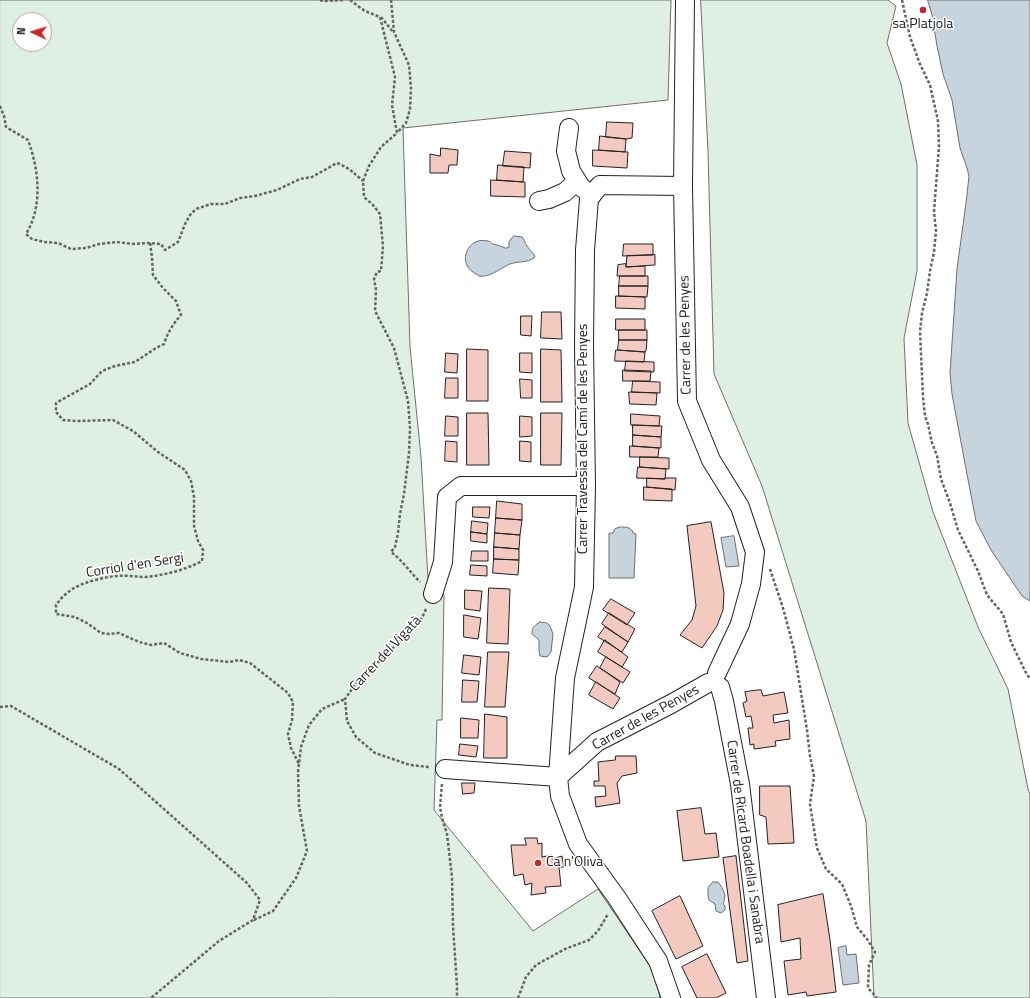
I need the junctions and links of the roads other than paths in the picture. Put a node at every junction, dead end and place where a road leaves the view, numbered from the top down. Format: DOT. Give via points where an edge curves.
graph roads {
  1 [pos="685,0"];
  2 [pos="569,128"];
  3 [pos="577,181"];
  4 [pos="683,186"];
  5 [pos="592,195"];
  6 [pos="539,201"];
  7 [pos="586,486"];
  8 [pos="434,594"];
  9 [pos="715,681"];
  10 [pos="445,769"];
  11 [pos="558,777"];
  12 [pos="672,998"];
  13 [pos="766,998"];
  1 -- 4 [label="street, Carrer de les Penyes"];
  2 -- 3 [label="street" via="566,151 571,171"];
  3 -- 5 [label="street"];
  3 -- 6 [label="street" via="565,192"];
  4 -- 5 [label="street" via="600,185"];
  4 -- 9 [label="street, Carrer de les Penyes" via="687,401 711,460 740,507 755,552 751,584 740,624"];
  5 -- 7 [label="street, Carrer Travessia del Camí de les Penyes" via="589,199 585,258"];
  7 -- 8 [label="street" via="461,486 447,497 444,562"];
  7 -- 11 [label="street, Carrer Travessia del Camí de les Penyes" via="584,587 565,678"];
  9 -- 11 [label="street, Carrer de les Penyes" via="597,742"];
  9 -- 13 [label="street, Carrer de Ricard Boadella i Sanabra" via="724,701 740,784"];
  10 -- 11 [label="street"];
  11 -- 12 [label="street" via="560,796 578,844 616,896 658,961"];
}
